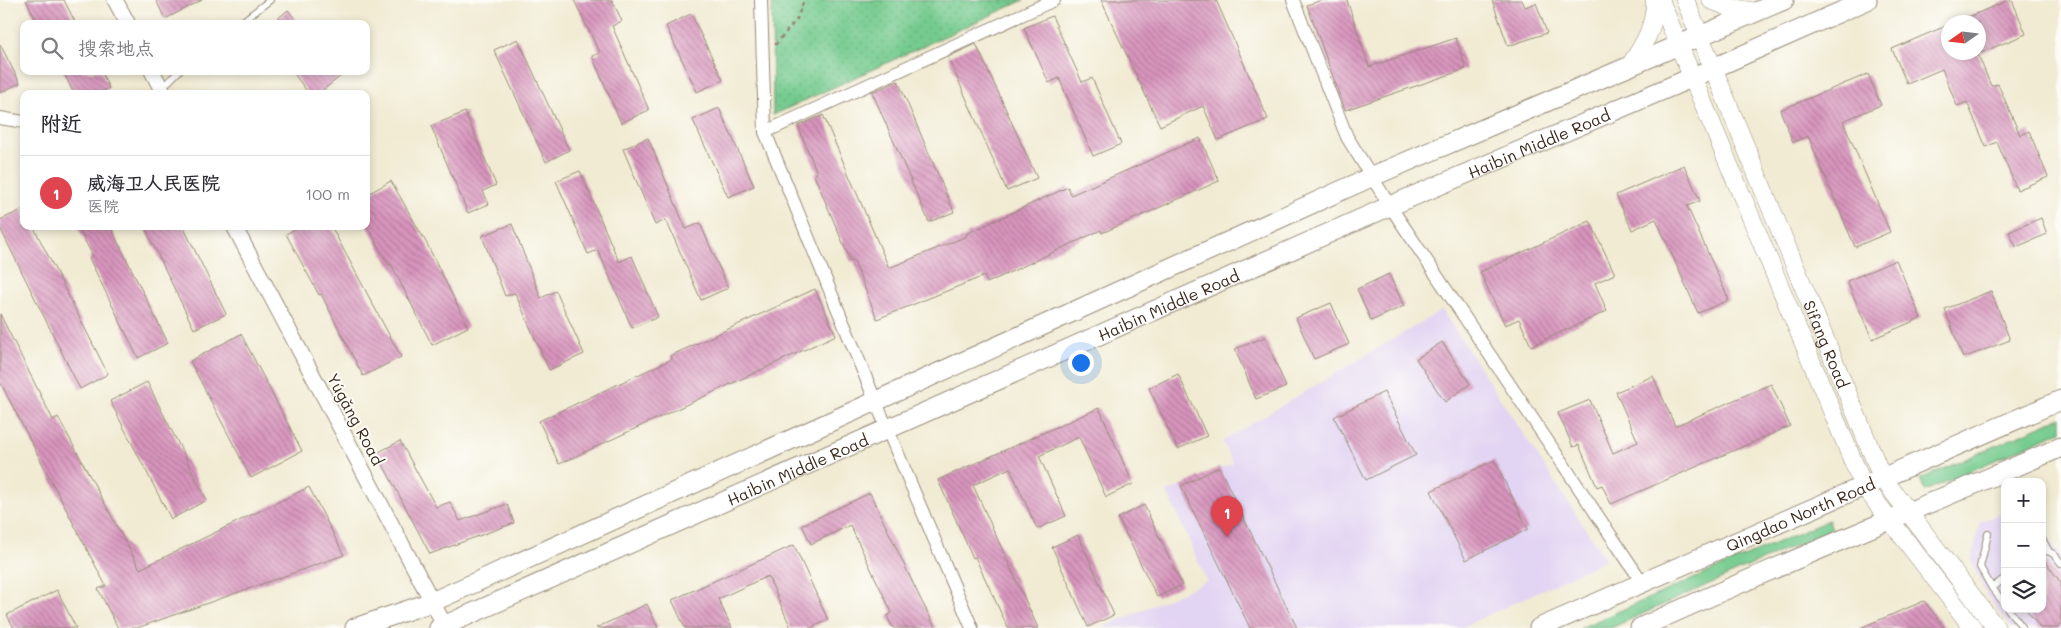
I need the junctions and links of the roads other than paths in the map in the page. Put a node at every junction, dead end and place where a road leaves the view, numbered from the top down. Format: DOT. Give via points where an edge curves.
graph roads {
  1 [pos="115,0"];
  2 [pos="270,0"];
  3 [pos="761,0"];
  4 [pos="1054,0"];
  5 [pos="1293,0"];
  6 [pos="1655,0"];
  7 [pos="1660,0"];
  8 [pos="1685,0"];
  9 [pos="1711,0"];
  10 [pos="1784,0"];
  11 [pos="1867,0"];
  12 [pos="1756,12"];
  13 [pos="126,20"];
  14 [pos="244,20"];
  15 [pos="1699,36"];
  16 [pos="1678,46"];
  17 [pos="1630,67"];
  18 [pos="1712,69"];
  19 [pos="153,75"];
  20 [pos="175,75"];
  21 [pos="1692,78"];
  22 [pos="158,90"];
  23 [pos="161,90"];
  24 [pos="0,118"];
  25 [pos="20,121"];
  26 [pos="765,132"];
  27 [pos="1371,177"];
  28 [pos="1390,206"];
  29 [pos="236,230"];
  30 [pos="875,400"];
  31 [pos="2061,400"];
  32 [pos="887,429"];
  33 [pos="2061,446"];
  34 [pos="1882,477"];
  35 [pos="1863,485"];
  36 [pos="1909,513"];
  37 [pos="1890,521"];
  38 [pos="1988,534"];
  39 [pos="2046,551"];
  40 [pos="2061,563"];
  41 [pos="2001,581"];
  42 [pos="1642,582"];
  43 [pos="1992,588"];
  44 [pos="2001,599"];
  45 [pos="432,602"];
  46 [pos="2011,613"];
  47 [pos="443,627"];
  48 [pos="355,628"];
  49 [pos="972,628"];
  50 [pos="1539,628"];
  51 [pos="1640,628"];
  52 [pos="1973,628"];
  53 [pos="1996,628"];
  54 [pos="2022,628"];
  1 -- 13 [label="street"];
  2 -- 14 [label="lane"];
  3 -- 26 [label="street"];
  4 -- 26 [label="street"];
  5 -- 27 [label="street" via="1347,137"];
  6 -- 17 [label="main road" via="1655,17 1647,40"];
  7 -- 16 [label="main road, Sifang Road"];
  8 -- 15 [label="main road, Sifang Road"];
  9 -- 12 [label="main road"];
  10 -- 12 [label="main road, Haibin Middle Road"];
  11 -- 18 [label="main road, Haibin Middle Road"];
  12 -- 15 [label="main road, Haibin Middle Road"];
  15 -- 16 [label="main road, Haibin Middle Road"];
  15 -- 18 [label="main road, Sifang Road"];
  16 -- 17 [label="main road, Haibin Middle Road"];
  16 -- 21 [label="main road, Sifang Road"];
  17 -- 27 [label="main road, Haibin Middle Road"];
  18 -- 21 [label="main road, Haibin Middle Road"];
  18 -- 34 [label="main road, Sifang Road"];
  19 -- 22 [label="street"];
  20 -- 23 [label="lane"];
  21 -- 28 [label="main road, Haibin Middle Road"];
  21 -- 35 [label="main road, Sifang Road"];
  24 -- 25 [label="street"];
  26 -- 30 [label="street"];
  27 -- 28 [label="street"];
  27 -- 30 [label="main road, Haibin Middle Road"];
  28 -- 32 [label="main road, Haibin Middle Road"];
  28 -- 42 [label="street"];
  29 -- 45 [label="street, Yúgǎng Road"];
  30 -- 32 [label="street"];
  30 -- 45 [label="main road, Haibin Middle Road"];
  31 -- 34 [label="main road, Qingdao North Road"];
  32 -- 47 [label="main road, Haibin Middle Road"];
  32 -- 49 [label="street"];
  33 -- 36 [label="main road"];
  34 -- 35 [label="main road, Qingdao North Road"];
  34 -- 36 [label="main road, Sifang Road"];
  35 -- 37 [label="main road, Sifang Road"];
  35 -- 42 [label="main road, Qingdao North Road"];
  36 -- 37 [label="main road"];
  36 -- 53 [label="main road, Sifang Road"];
  37 -- 51 [label="main road"];
  37 -- 52 [label="main road, Sifang Road"];
  38 -- 43 [label="lane" via="1980,567"];
  39 -- 40 [label="lane"];
  41 -- 43 [label="lane"];
  42 -- 50 [label="main road, Qingdao North Road"];
  43 -- 44 [label="lane"];
  45 -- 47 [label="street, Yúgǎng Road"];
  45 -- 48 [label="main road, Haibin Middle Road"];
  46 -- 54 [label="lane"];
}
